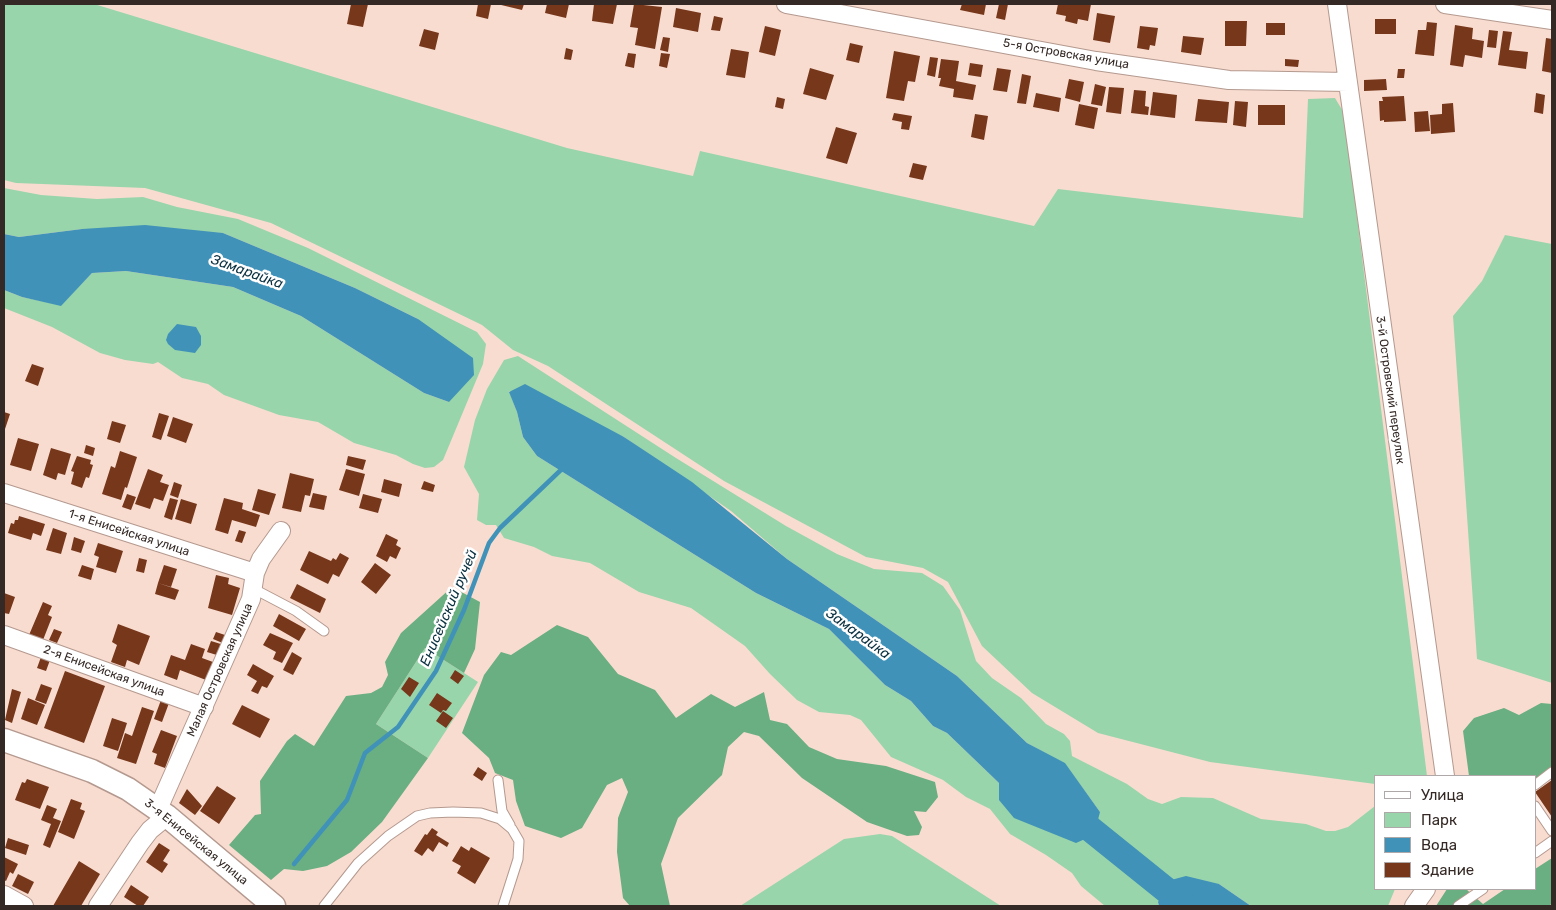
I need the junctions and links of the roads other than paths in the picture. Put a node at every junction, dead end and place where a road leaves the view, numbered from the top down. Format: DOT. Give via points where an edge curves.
graph roads {
  1 [pos="786,4"];
  2 [pos="1337,4"];
  3 [pos="1445,4"];
  4 [pos="1552,20"];
  5 [pos="1348,82"];
  6 [pos="4,494"];
  7 [pos="281,531"];
  8 [pos="255,581"];
  9 [pos="324,631"];
  10 [pos="4,635"];
  11 [pos="204,707"];
  12 [pos="4,740"];
  13 [pos="1552,772"];
  14 [pos="1445,775"];
  15 [pos="498,780"];
  16 [pos="1536,784"];
  17 [pos="1536,807"];
  18 [pos="162,812"];
  19 [pos="512,829"];
  20 [pos="1552,831"];
  21 [pos="1552,841"];
  22 [pos="1536,852"];
  23 [pos="1425,890"];
  24 [pos="1482,890"];
  25 [pos="4,895"];
  26 [pos="24,906"];
  27 [pos="98,906"];
  28 [pos="274,906"];
  29 [pos="324,906"];
  30 [pos="502,906"];
  31 [pos="1414,906"];
  32 [pos="1458,906"];
  1 -- 5 [label="street, 5-я Островская улица" via="1096,61 1200,76 1277,82"];
  2 -- 5 [label="street, 3-й Островский переулок"];
  3 -- 4 [label="street"];
  5 -- 14 [label="street, 3-й Островский переулок"];
  6 -- 8 [label="street, 1-я Енисейская улица"];
  7 -- 8 [label="street, Малая Островская улица" via="261,559"];
  8 -- 9 [label="lane"];
  8 -- 11 [label="street, Малая Островская улица"];
  10 -- 11 [label="street, 2-я Енисейская улица"];
  11 -- 18 [label="street, Малая Островская улица"];
  12 -- 18 [label="street, 3-я Енисейская улица" via="92,771 128,789"];
  13 -- 16 [label="lane"];
  15 -- 19 [label="lane" via="502,811"];
  17 -- 20 [label="lane"];
  18 -- 27 [label="street, Малая Островская улица"];
  18 -- 28 [label="street, 3-я Енисейская улица"];
  19 -- 29 [label="lane" via="500,819 481,812 417,816 358,863"];
  19 -- 30 [label="lane" via="519,840 518,859"];
  21 -- 22 [label="lane"];
  23 -- 31 [label="street"];
  24 -- 32 [label="lane"];
  25 -- 26 [label="street"];
}
